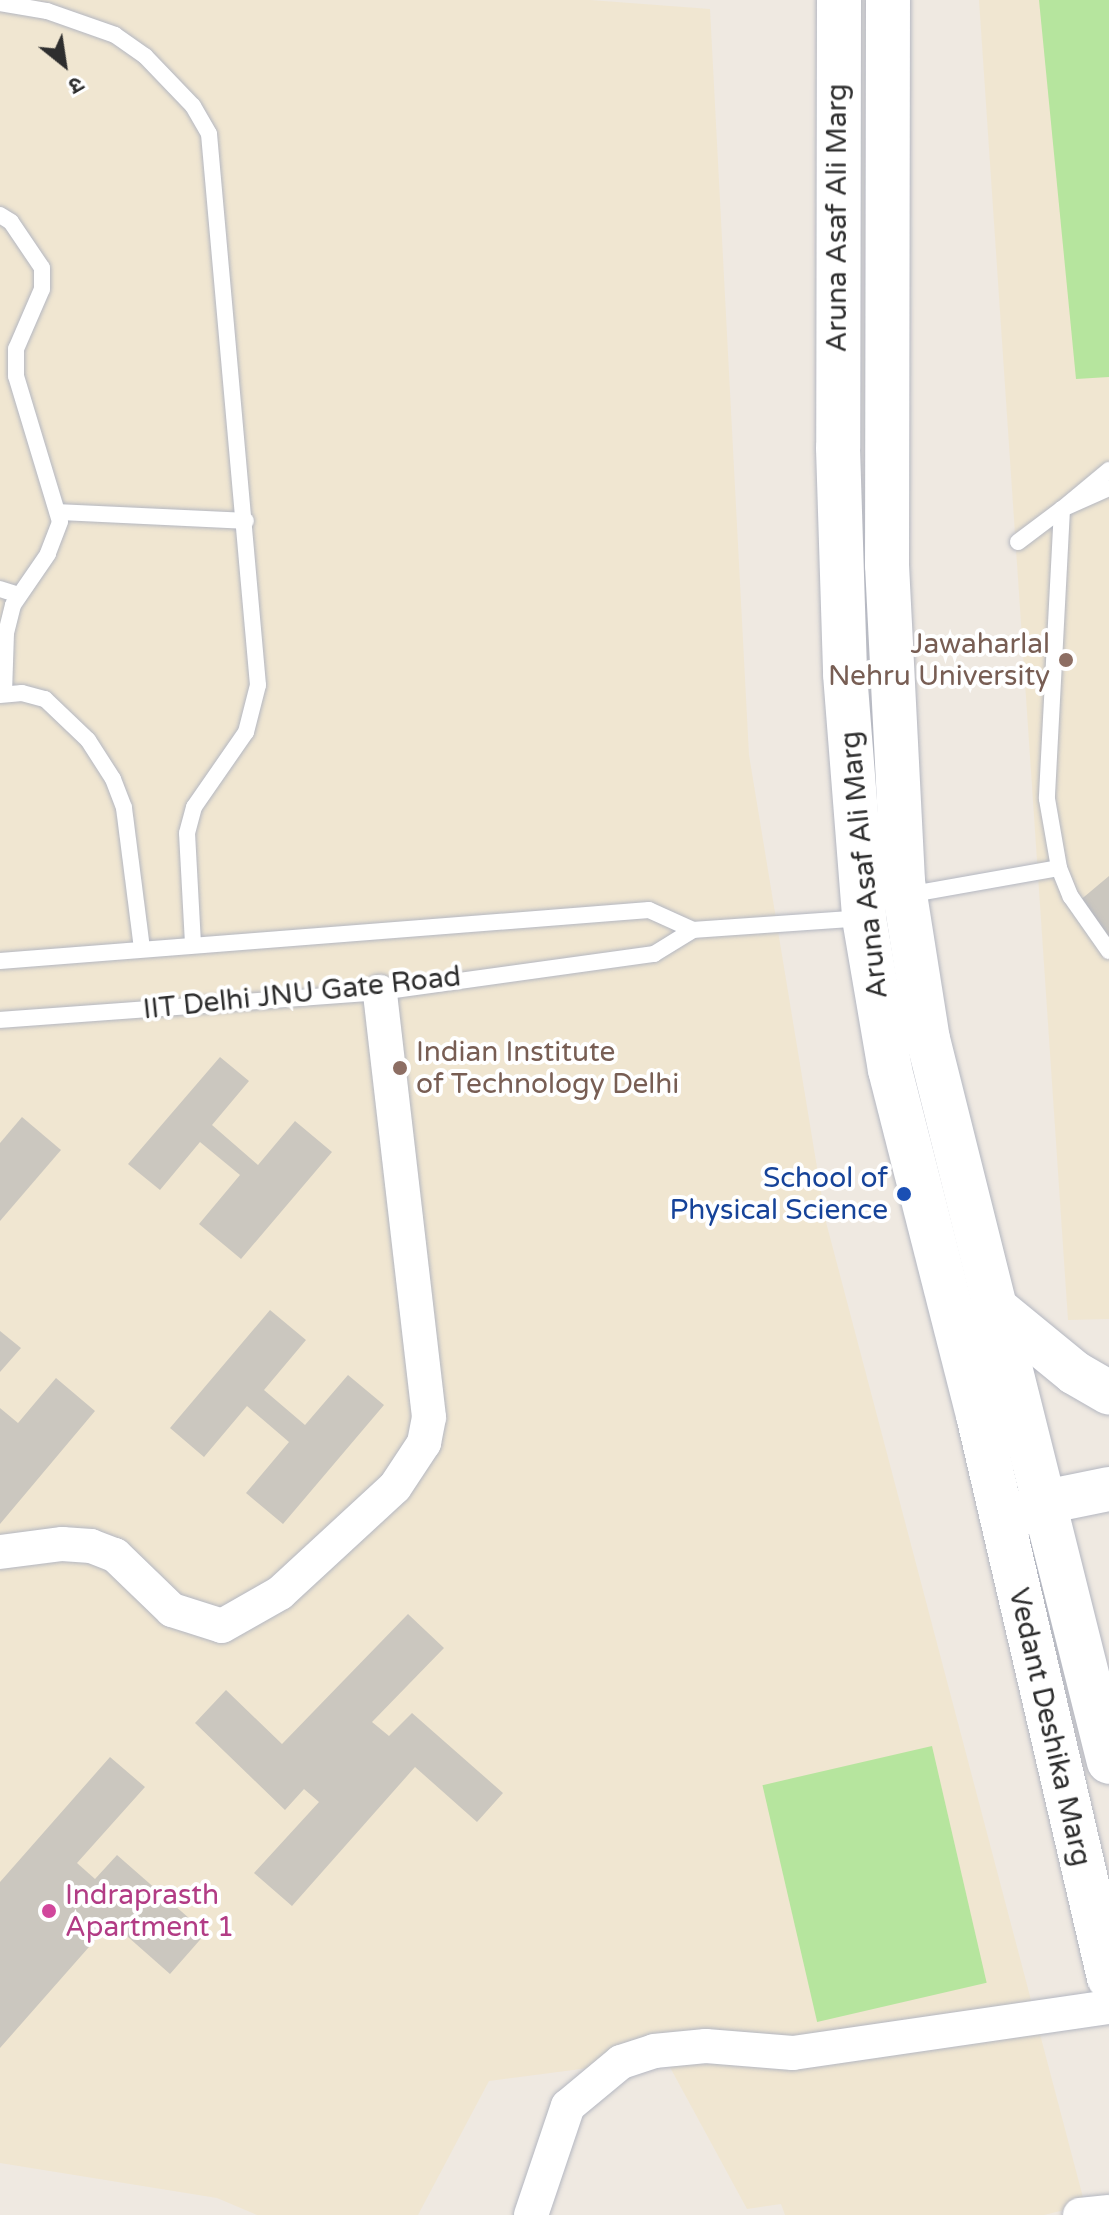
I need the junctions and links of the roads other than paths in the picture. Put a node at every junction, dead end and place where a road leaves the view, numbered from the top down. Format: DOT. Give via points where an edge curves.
graph roads {
  1 [pos="809,0"];
  2 [pos="839,0"];
  3 [pos="888,0"];
  4 [pos="0,3"];
  5 [pos="836,72"];
  6 [pos="0,215"];
  7 [pos="1109,470"];
  8 [pos="1109,488"];
  9 [pos="1062,509"];
  10 [pos="58,512"];
  11 [pos="246,521"];
  12 [pos="1018,542"];
  13 [pos="0,589"];
  14 [pos="19,595"];
  15 [pos="2,695"];
  16 [pos="1059,868"];
  17 [pos="905,895"];
  18 [pos="864,918"];
  19 [pos="693,930"];
  20 [pos="193,944"];
  21 [pos="142,949"];
  22 [pos="1109,951"];
  23 [pos="0,961"];
  24 [pos="380,992"];
  25 [pos="0,1020"];
  26 [pos="998,1310"];
  27 [pos="1109,1393"];
  28 [pos="1109,1489"];
  29 [pos="1048,1512"];
  30 [pos="1109,1512"];
  31 [pos="1003,1523"];
  32 [pos="0,1552"];
  33 [pos="1109,1762"];
  34 [pos="1109,1978"];
  35 [pos="1109,2007"];
  36 [pos="1109,2212"];
  37 [pos="531,2215"];
  38 [pos="1080,2215"];
  1 -- 5 [label="main road"];
  2 -- 5 [label="main road, Aruna Asaf Ali Marg"];
  3 -- 17 [label="main road, Aruna Asaf Ali Marg" via="887,565"];
  4 -- 11 [label="lane" via="47,11 115,35 145,56 193,106 209,134"];
  5 -- 18 [label="main road, Aruna Asaf Ali Marg" via="844,629"];
  6 -- 10 [label="lane" via="11,222 42,268 42,289 16,349 16,376"];
  7 -- 9 [label="lane"];
  8 -- 9 [label="lane"];
  9 -- 12 [label="lane"];
  9 -- 16 [label="lane" via="1047,799"];
  10 -- 11 [label="lane"];
  10 -- 14 [label="lane" via="58,538"];
  11 -- 20 [label="lane" via="258,685 246,732 194,807 187,833"];
  13 -- 14 [label="lane"];
  14 -- 15 [label="lane" via="6,633"];
  15 -- 21 [label="lane" via="22,693 55,707 88,740 113,779 124,808"];
  16 -- 17 [label="lane"];
  16 -- 22 [label="lane" via="1071,897"];
  17 -- 26 [label="main road, Aruna Asaf Ali Marg" via="928,1039"];
  18 -- 19 [label="lane, IIT Delhi JNU Gate Road"];
  18 -- 31 [label="main road, Aruna Asaf Ali Marg" via="890,1070"];
  19 -- 20 [label="lane, IIT Delhi JNU Gate Road" via="649,910"];
  19 -- 24 [label="lane, IIT Delhi JNU Gate Road" via="654,954"];
  20 -- 21 [label="lane, IIT Delhi JNU Gate Road"];
  21 -- 23 [label="lane, IIT Delhi JNU Gate Road"];
  24 -- 25 [label="lane, IIT Delhi JNU Gate Road"];
  24 -- 32 [label="street" via="429,1417 424,1443 395,1487 280,1593 222,1626 172,1610 115,1555 91,1546"];
  26 -- 27 [label="main road" via="1075,1373"];
  26 -- 29 [label="main road, Aruna Asaf Ali Marg"];
  28 -- 29 [label="main road"];
  29 -- 30 [label="main road"];
  29 -- 31 [label="main road"];
  29 -- 33 [label="main road, Vedant Deshika Marg"];
  31 -- 34 [label="main road, Vedant Deshika Marg"];
  35 -- 37 [label="street" via="793,2053 706,2046 654,2051 621,2062 568,2106"];
  36 -- 38 [label="street"];
}
